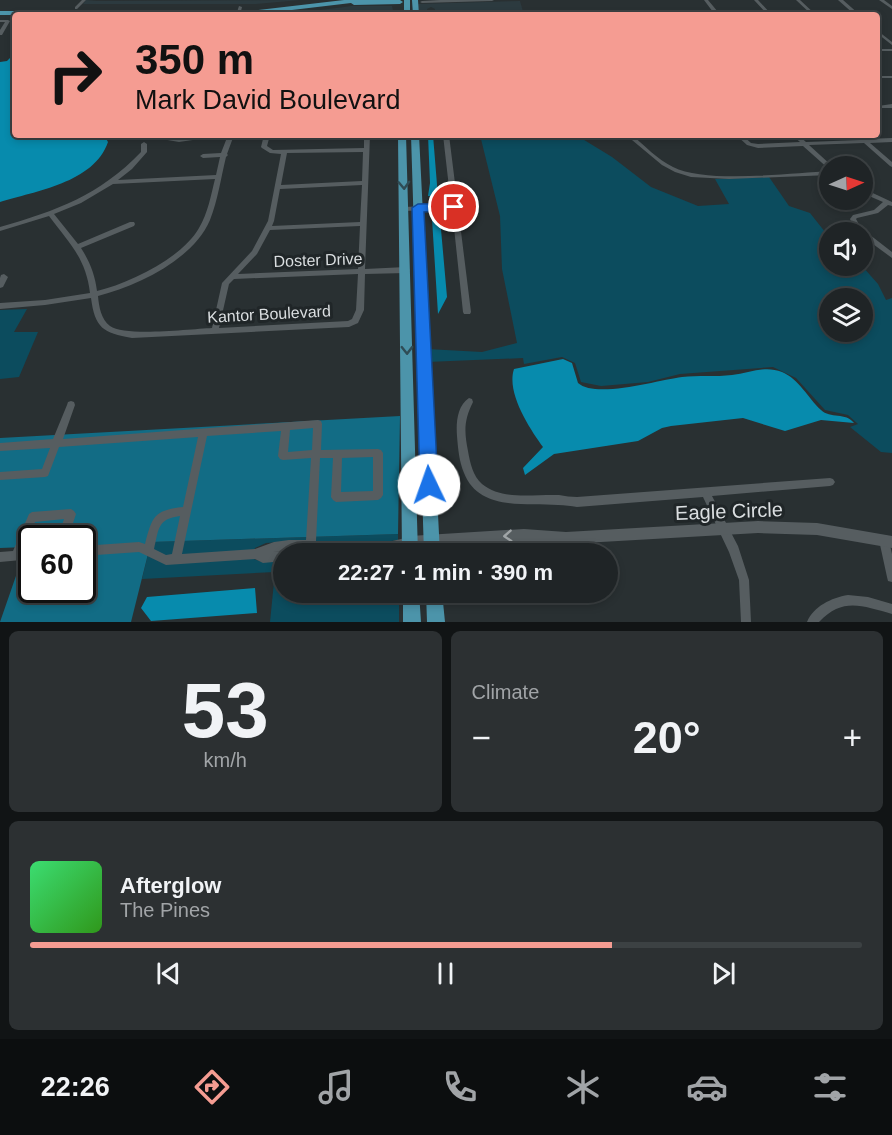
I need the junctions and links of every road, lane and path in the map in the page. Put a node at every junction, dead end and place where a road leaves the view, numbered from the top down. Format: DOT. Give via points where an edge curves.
graph roads {
  1 [pos="84,0"];
  2 [pos="316,0"];
  3 [pos="323,0"];
  4 [pos="361,0"];
  5 [pos="433,0"];
  6 [pos="491,0"];
  7 [pos="706,0"];
  8 [pos="756,0"];
  9 [pos="798,0"];
  10 [pos="840,0"];
  11 [pos="881,0"];
  12 [pos="410,1"];
  13 [pos="346,3"];
  14 [pos="76,8"];
  15 [pos="308,8"];
  16 [pos="892,8"];
  17 [pos="0,11"];
  18 [pos="23,12"];
  19 [pos="239,12"];
  20 [pos="717,12"];
  21 [pos="767,12"];
  22 [pos="811,12"];
  23 [pos="854,12"];
  24 [pos="12,20"];
  25 [pos="0,21"];
  26 [pos="8,21"];
  27 [pos="0,34"];
  28 [pos="880,34"];
  29 [pos="892,44"];
  30 [pos="168,138"];
  31 [pos="193,138"];
  32 [pos="230,138"];
  33 [pos="267,138"];
  34 [pos="367,138"];
  35 [pos="402,138"];
  36 [pos="415,138"];
  37 [pos="446,138"];
  38 [pos="632,138"];
  39 [pos="742,138"];
  40 [pos="799,138"];
  41 [pos="804,138"];
  42 [pos="861,138"];
  43 [pos="892,140"];
  44 [pos="864,142"];
  45 [pos="144,144"];
  46 [pos="806,144"];
  47 [pos="366,150"];
  48 [pos="284,152"];
  49 [pos="225,155"];
  50 [pos="203,156"];
  51 [pos="819,158"];
  52 [pos="892,165"];
  53 [pos="819,171"];
  54 [pos="216,177"];
  55 [pos="112,183"];
  56 [pos="365,183"];
  57 [pos="277,187"];
  58 [pos="873,195"];
  59 [pos="890,203"];
  60 [pos="454,207"];
  61 [pos="411,208"];
  62 [pos="50,213"];
  63 [pos="132,224"];
  64 [pos="364,224"];
  65 [pos="268,228"];
  66 [pos="0,229"];
  67 [pos="77,247"];
  68 [pos="892,256"];
  69 [pos="406,270"];
  70 [pos="362,272"];
  71 [pos="231,277"];
  72 [pos="4,278"];
  73 [pos="0,285"];
  74 [pos="94,296"];
  75 [pos="0,306"];
  76 [pos="467,312"];
  77 [pos="215,330"];
  78 [pos="422,335"];
  79 [pos="469,402"];
  80 [pos="71,405"];
  81 [pos="286,427"];
  82 [pos="203,433"];
  83 [pos="56,443"];
  84 [pos="0,447"];
  85 [pos="316,454"];
  86 [pos="338,455"];
  87 [pos="0,476"];
  88 [pos="830,482"];
  89 [pos="705,491"];
  90 [pos="186,512"];
  91 [pos="29,525"];
  92 [pos="67,525"];
  93 [pos="724,530"];
  94 [pos="566,538"];
  95 [pos="888,541"];
  96 [pos="310,543"];
  97 [pos="410,543"];
  98 [pos="432,543"];
  99 [pos="463,543"];
  100 [pos="553,543"];
  101 [pos="273,548"];
  102 [pos="96,550"];
  103 [pos="18,551"];
  104 [pos="148,551"];
  105 [pos="256,554"];
  106 [pos="16,556"];
  107 [pos="0,557"];
  108 [pos="273,557"];
  109 [pos="176,560"];
  110 [pos="892,577"];
  111 [pos="411,603"];
  112 [pos="435,603"];
  113 [pos="892,609"];
  114 [pos="412,622"];
  115 [pos="436,622"];
  116 [pos="746,622"];
  117 [pos="812,622"];
  1 -- 14 [label="street"];
  2 -- 19 [label="main road"];
  3 -- 15 [label="main road"];
  4 -- 13 [label="main road"];
  5 -- 12 [label="street"];
  6 -- 12 [label="street"];
  7 -- 20 [label="street"];
  8 -- 21 [label="street"];
  9 -- 22 [label="street"];
  10 -- 23 [label="street"];
  11 -- 16 [label="street"];
  12 -- 13 [label="main road"];
  13 -- 15 [label="main road"];
  14 -- 17 [label="main road"];
  14 -- 19 [label="main road"];
  15 -- 19 [label="main road"];
  17 -- 18 [label="main road"];
  24 -- 26 [label="street"];
  25 -- 26 [label="street"];
  26 -- 27 [label="street"];
  28 -- 29 [label="street"];
  30 -- 31 [label="street"];
  32 -- 49 [label="street"];
  33 -- 48 [label="street" via="266,150"];
  34 -- 47 [label="street, Kantor Boulevard"];
  35 -- 61 [label="main road, one-way"];
  36 -- 61 [label="main road"];
  37 -- 60 [label="street"];
  38 -- 53 [label="street" via="666,165 692,176"];
  39 -- 46 [label="street" via="748,144"];
  40 -- 46 [label="street"];
  41 -- 46 [label="street"];
  42 -- 44 [label="street"];
  43 -- 44 [label="street"];
  44 -- 46 [label="street"];
  44 -- 52 [label="street"];
  45 -- 55 [label="street" via="144,152 137,161"];
  46 -- 51 [label="street"];
  47 -- 48 [label="street"];
  47 -- 56 [label="street, Kantor Boulevard"];
  48 -- 57 [label="street"];
  49 -- 50 [label="street"];
  49 -- 54 [label="street"];
  54 -- 55 [label="street"];
  54 -- 74 [label="street" via="208,218 185,250 136,282"];
  55 -- 62 [label="street"];
  56 -- 57 [label="street"];
  56 -- 64 [label="street, Kantor Boulevard"];
  57 -- 65 [label="street"];
  58 -- 59 [label="street"];
  59 -- 68 [label="street" via="853,219 858,229"];
  60 -- 61 [label="street"];
  60 -- 76 [label="street"];
  61 -- 69 [label="main road"];
  61 -- 78 [label="main road"];
  62 -- 66 [label="street"];
  62 -- 67 [label="street, Kantor Boulevard"];
  63 -- 67 [label="street"];
  64 -- 65 [label="street"];
  64 -- 70 [label="street, Kantor Boulevard"];
  65 -- 71 [label="street" via="255,252"];
  67 -- 74 [label="street, Kantor Boulevard" via="91,274"];
  69 -- 70 [label="street, Doster Drive"];
  69 -- 78 [label="main road" via="414,280 417,328"];
  69 -- 97 [label="main road, one-way"];
  70 -- 71 [label="street, Doster Drive"];
  70 -- 77 [label="street, Kantor Boulevard" via="360,310 349,324"];
  71 -- 77 [label="street" via="226,283"];
  72 -- 73 [label="street"];
  74 -- 75 [label="street" via="76,301"];
  74 -- 77 [label="street, Kantor Boulevard" via="101,324 114,333"];
  78 -- 98 [label="main road"];
  79 -- 89 [label="street" via="460,416 465,463 483,491 498,498 577,502"];
  80 -- 83 [label="street"];
  81 -- 82 [label="street"];
  81 -- 85 [label="street" via="318,424"];
  81 -- 85 [label="street" via="283,456"];
  82 -- 83 [label="street"];
  82 -- 90 [label="street"];
  83 -- 84 [label="street"];
  83 -- 87 [label="street" via="45,473"];
  85 -- 86 [label="street"];
  85 -- 96 [label="street"];
  86 -- 86 [label="street" via="378,453 378,495 336,497"];
  88 -- 89 [label="street"];
  89 -- 93 [label="street"];
  90 -- 104 [label="street" via="163,513 158,518"];
  90 -- 109 [label="street"];
  91 -- 92 [label="street" via="32,517 71,514"];
  93 -- 94 [label="street, Eagle Circle"];
  93 -- 95 [label="street, Eagle Circle" via="816,529"];
  93 -- 116 [label="street" via="744,580"];
  94 -- 99 [label="street, Eagle Circle, one-way" via="524,535"];
  94 -- 100 [label="street, Eagle Circle"];
  95 -- 110 [label="street"];
  101 -- 105 [label="street"];
  102 -- 104 [label="street" via="139,547"];
  103 -- 106 [label="street"];
  104 -- 109 [label="street" via="166,560"];
  105 -- 108 [label="street"];
  105 -- 109 [label="street"];
  106 -- 107 [label="street"];
  111 -- 114 [label="main road"];
  112 -- 115 [label="main road"];
  113 -- 117 [label="street" via="836,600"];
}
